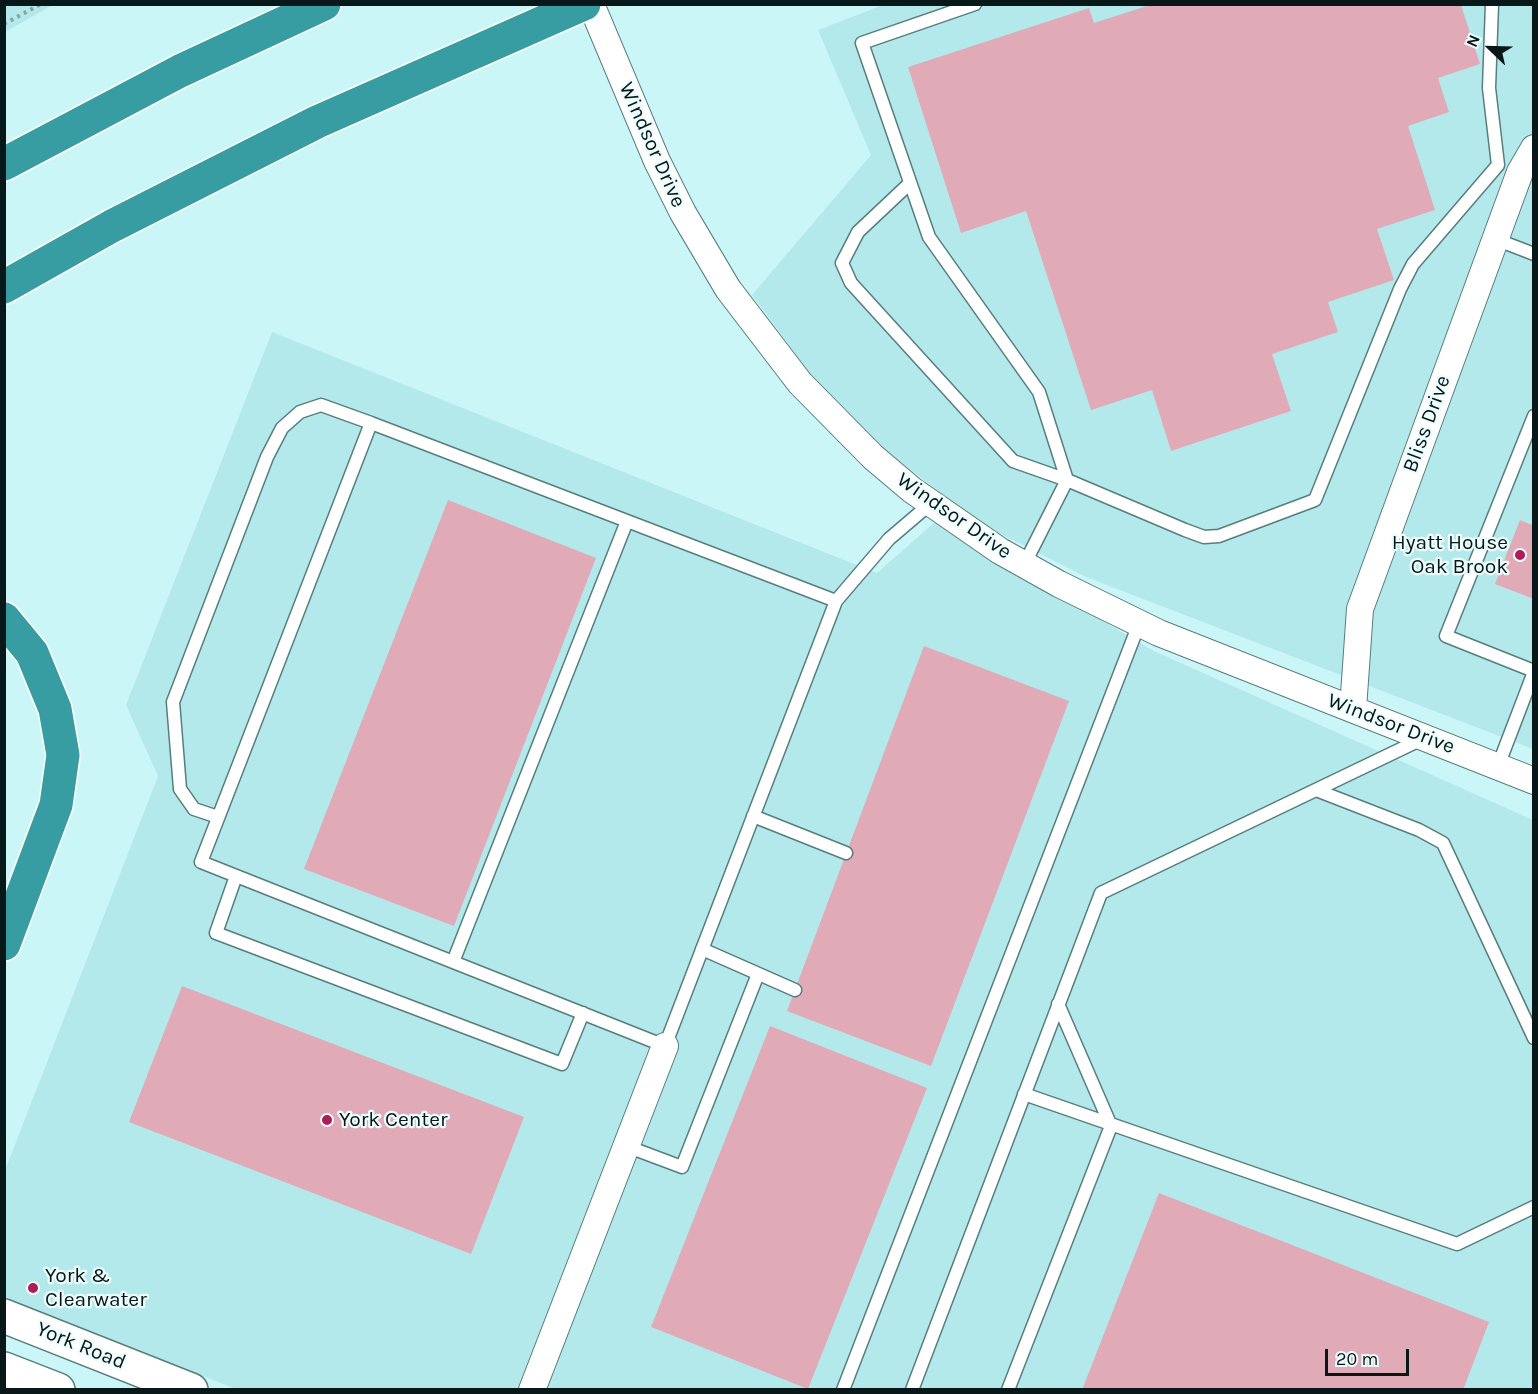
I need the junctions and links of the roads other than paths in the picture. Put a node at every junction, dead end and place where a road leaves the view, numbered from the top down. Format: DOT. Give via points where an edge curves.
graph roads {
  1 [pos="324,4"];
  2 [pos="584,4"];
  3 [pos="591,4"];
  4 [pos="975,4"];
  5 [pos="1492,4"];
  6 [pos="1533,148"];
  7 [pos="4,165"];
  8 [pos="1509,169"];
  9 [pos="910,183"];
  10 [pos="1495,239"];
  11 [pos="1533,254"];
  12 [pos="4,287"];
  13 [pos="1533,416"];
  14 [pos="371,423"];
  15 [pos="1067,480"];
  16 [pos="930,504"];
  17 [pos="627,521"];
  18 [pos="1024,565"];
  19 [pos="836,601"];
  20 [pos="4,619"];
  21 [pos="1139,624"];
  22 [pos="1533,671"];
  23 [pos="1353,709"];
  24 [pos="1426,738"];
  25 [pos="1498,766"];
  26 [pos="1533,781"];
  27 [pos="1316,790"];
  28 [pos="753,816"];
  29 [pos="218,817"];
  30 [pos="846,853"];
  31 [pos="236,876"];
  32 [pos="4,944"];
  33 [pos="702,949"];
  34 [pos="453,962"];
  35 [pos="758,974"];
  36 [pos="795,990"];
  37 [pos="1058,1004"];
  38 [pos="583,1013"];
  39 [pos="1533,1038"];
  40 [pos="665,1046"];
  41 [pos="1024,1094"];
  42 [pos="1111,1126"];
  43 [pos="627,1146"];
  44 [pos="1533,1207"];
  45 [pos="4,1316"];
  46 [pos="4,1369"];
  47 [pos="58,1389"];
  48 [pos="191,1389"];
  49 [pos="532,1389"];
  50 [pos="843,1389"];
  51 [pos="912,1389"];
  52 [pos="1008,1389"];
  1 -- 7 [label="highway" via="180,71"];
  2 -- 12 [label="highway" via="317,122 122,221"];
  3 -- 16 [label="street, Windsor Drive" via="682,213 728,289 763,338 830,416"];
  4 -- 9 [label="lane" via="862,43"];
  5 -- 8 [label="lane" via="1489,88"];
  6 -- 8 [label="street, Bliss Drive"];
  8 -- 10 [label="street, Bliss Drive"];
  8 -- 15 [label="lane" via="1409,272 1315,500 1219,536 1204,537"];
  9 -- 15 [label="lane" via="929,237 1039,392"];
  9 -- 15 [label="lane" via="858,232 842,263 851,283 1013,461"];
  10 -- 11 [label="lane"];
  10 -- 23 [label="street, Bliss Drive" via="1360,609"];
  13 -- 22 [label="lane" via="1446,636"];
  14 -- 17 [label="lane"];
  14 -- 29 [label="lane"];
  14 -- 29 [label="lane" via="321,405 300,412 282,428 267,457 173,702 180,789 194,809"];
  15 -- 18 [label="lane"];
  16 -- 18 [label="street, Windsor Drive"];
  16 -- 19 [label="lane" via="889,540"];
  17 -- 19 [label="lane"];
  17 -- 34 [label="lane"];
  18 -- 21 [label="street, Windsor Drive"];
  19 -- 28 [label="lane"];
  20 -- 32 [label="highway" via="32,653 55,708 63,755 56,805"];
  21 -- 23 [label="street, Windsor Drive"];
  21 -- 50 [label="lane"];
  22 -- 25 [label="lane"];
  23 -- 24 [label="street, Windsor Drive"];
  24 -- 25 [label="street, Windsor Drive"];
  24 -- 27 [label="lane"];
  25 -- 26 [label="street, Windsor Drive"];
  27 -- 37 [label="lane" via="1101,893"];
  27 -- 39 [label="lane" via="1443,843"];
  28 -- 30 [label="lane"];
  28 -- 33 [label="lane"];
  29 -- 31 [label="lane" via="201,862"];
  31 -- 34 [label="lane"];
  31 -- 38 [label="lane" via="216,933 562,1064"];
  33 -- 35 [label="lane"];
  33 -- 40 [label="lane"];
  34 -- 38 [label="lane"];
  35 -- 36 [label="lane"];
  35 -- 43 [label="lane" via="682,1167"];
  37 -- 41 [label="lane"];
  37 -- 42 [label="lane"];
  38 -- 40 [label="lane"];
  40 -- 43 [label="street"];
  41 -- 42 [label="lane"];
  41 -- 51 [label="lane"];
  42 -- 44 [label="lane" via="1457,1244"];
  42 -- 52 [label="lane"];
  43 -- 49 [label="street"];
  45 -- 48 [label="main road, York Road"];
  46 -- 47 [label="main road"];
}
